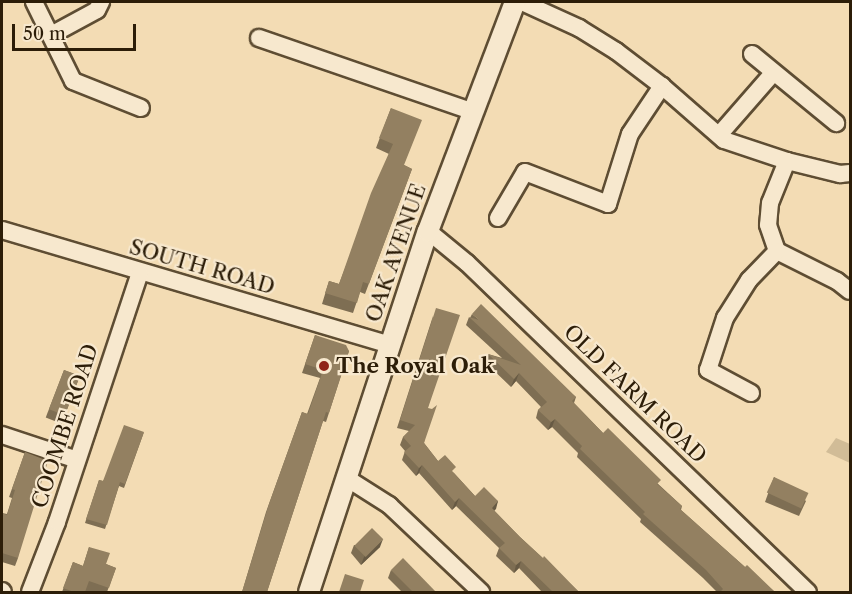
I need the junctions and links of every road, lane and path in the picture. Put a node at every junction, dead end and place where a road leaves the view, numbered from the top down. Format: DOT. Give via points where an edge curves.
graph roads {
  1 [pos="34,2"];
  2 [pos="101,2"];
  3 [pos="514,2"];
  4 [pos="522,2"];
  5 [pos="51,36"];
  6 [pos="259,38"];
  7 [pos="752,54"];
  8 [pos="773,72"];
  9 [pos="662,86"];
  10 [pos="141,108"];
  11 [pos="471,111"];
  12 [pos="836,123"];
  13 [pos="718,135"];
  14 [pos="787,161"];
  15 [pos="850,173"];
  16 [pos="498,218"];
  17 [pos="2,230"];
  18 [pos="428,231"];
  19 [pos="777,250"];
  20 [pos="140,273"];
  21 [pos="850,291"];
  22 [pos="390,345"];
  23 [pos="751,393"];
  24 [pos="2,435"];
  25 [pos="77,460"];
  26 [pos="348,479"];
  27 [pos="30,592"];
  28 [pos="309,592"];
  29 [pos="481,592"];
  30 [pos="808,592"];
  1 -- 5 [label="street"];
  2 -- 5 [label="street" via="97,10"];
  3 -- 11 [label="street, OAK AVENUE"];
  4 -- 9 [label="street" via="579,28"];
  5 -- 10 [label="street" via="73,81"];
  6 -- 11 [label="street"];
  7 -- 8 [label="street"];
  8 -- 12 [label="street"];
  8 -- 13 [label="street"];
  9 -- 13 [label="street"];
  9 -- 16 [label="street" via="630,134 608,204 525,172"];
  11 -- 18 [label="street, OAK AVENUE"];
  13 -- 14 [label="street"];
  14 -- 15 [label="street"];
  14 -- 19 [label="street" via="770,203 768,225"];
  17 -- 20 [label="street, SOUTH ROAD"];
  18 -- 22 [label="street, OAK AVENUE"];
  18 -- 30 [label="street, OLD FARM ROAD" via="484,280"];
  19 -- 21 [label="street"];
  19 -- 23 [label="street" via="749,280 725,318 708,370"];
  20 -- 22 [label="street, SOUTH ROAD"];
  20 -- 25 [label="street, COOMBE ROAD"];
  22 -- 26 [label="street, OAK AVENUE"];
  24 -- 25 [label="street"];
  25 -- 27 [label="street, COOMBE ROAD"];
  26 -- 28 [label="street, OAK AVENUE"];
  26 -- 29 [label="street" via="389,505"];
}
